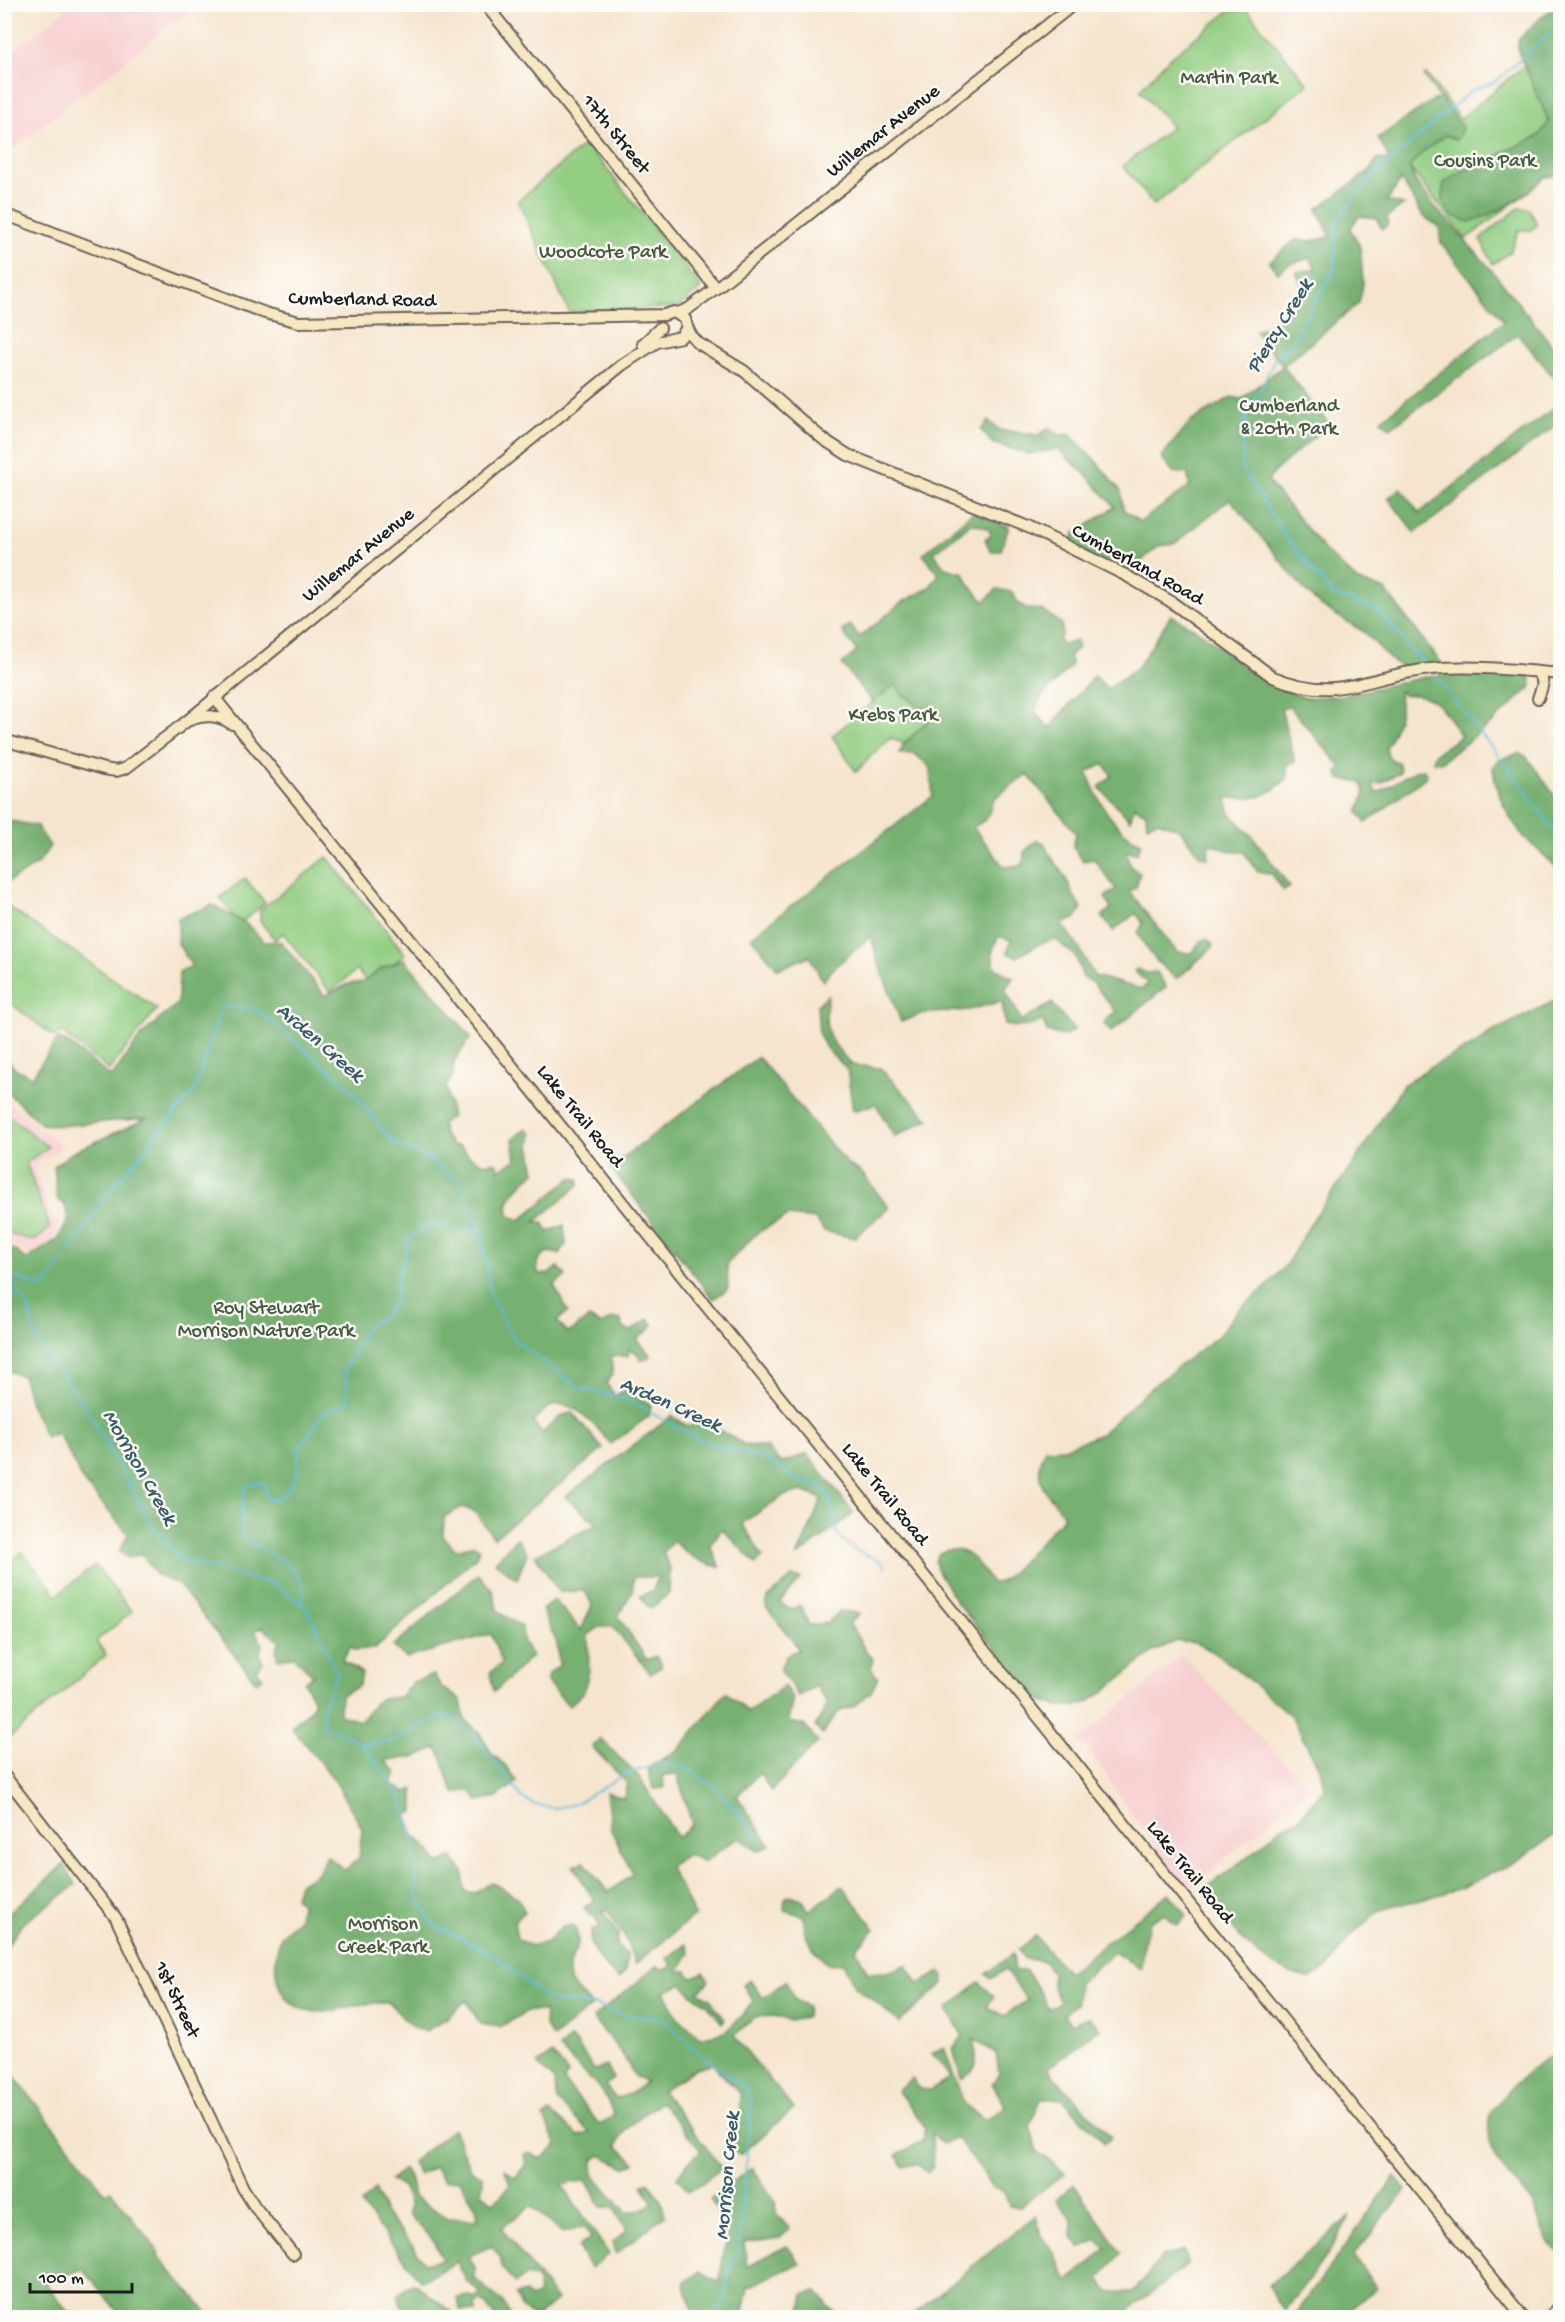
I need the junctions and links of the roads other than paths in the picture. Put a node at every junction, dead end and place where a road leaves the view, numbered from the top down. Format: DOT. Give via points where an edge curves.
graph roads {
  1 [pos="485,4"];
  2 [pos="1074,4"];
  3 [pos="4,214"];
  4 [pos="716,288"];
  5 [pos="678,313"];
  6 [pos="664,315"];
  7 [pos="630,316"];
  8 [pos="687,325"];
  9 [pos="660,328"];
  10 [pos="672,339"];
  11 [pos="724,359"];
  12 [pos="622,365"];
  13 [pos="1537,672"];
  14 [pos="1560,674"];
  15 [pos="214,697"];
  16 [pos="1538,698"];
  17 [pos="187,721"];
  18 [pos="239,728"];
  19 [pos="4,740"];
  20 [pos="4,1775"];
  21 [pos="293,2254"];
  22 [pos="1560,2307"];
  23 [pos="1524,2318"];
  24 [pos="1548,2318"];
  1 -- 4 [label="street, 17th Street"];
  2 -- 4 [label="street, Willemar Avenue"];
  3 -- 7 [label="street, Cumberland Road" via="289,321"];
  4 -- 5 [label="street, Willemar Avenue"];
  4 -- 8 [label="street, Willemar Avenue"];
  5 -- 6 [label="street"];
  5 -- 8 [label="street"];
  6 -- 7 [label="street, Cumberland Road"];
  6 -- 9 [label="street"];
  7 -- 9 [label="street, Cumberland Road"];
  8 -- 10 [label="street" via="684,335"];
  8 -- 11 [label="street, Cumberland Road" via="698,343"];
  9 -- 10 [label="street" via="663,335"];
  9 -- 12 [label="street, Willemar Avenue"];
  10 -- 11 [label="street, Cumberland Road"];
  10 -- 12 [label="street, Willemar Avenue" via="657,342"];
  11 -- 13 [label="street, Cumberland Road" via="848,455 1028,527 1125,575 1170,601 1273,677 1291,684 1348,688 1431,669"];
  12 -- 15 [label="street, Willemar Avenue"];
  13 -- 14 [label="street, Cumberland Road"];
  13 -- 16 [label="street" via="1543,682"];
  15 -- 17 [label="street, Willemar Avenue"];
  15 -- 18 [label="street, Lake Trail Road"];
  17 -- 18 [label="street" via="217,717"];
  17 -- 19 [label="street, Willemar Avenue" via="126,768 116,771"];
  18 -- 23 [label="street, Lake Trail Road"];
  20 -- 21 [label="street, 1st Street" via="116,1918 243,2188"];
  22 -- 24 [label="street"];
}
